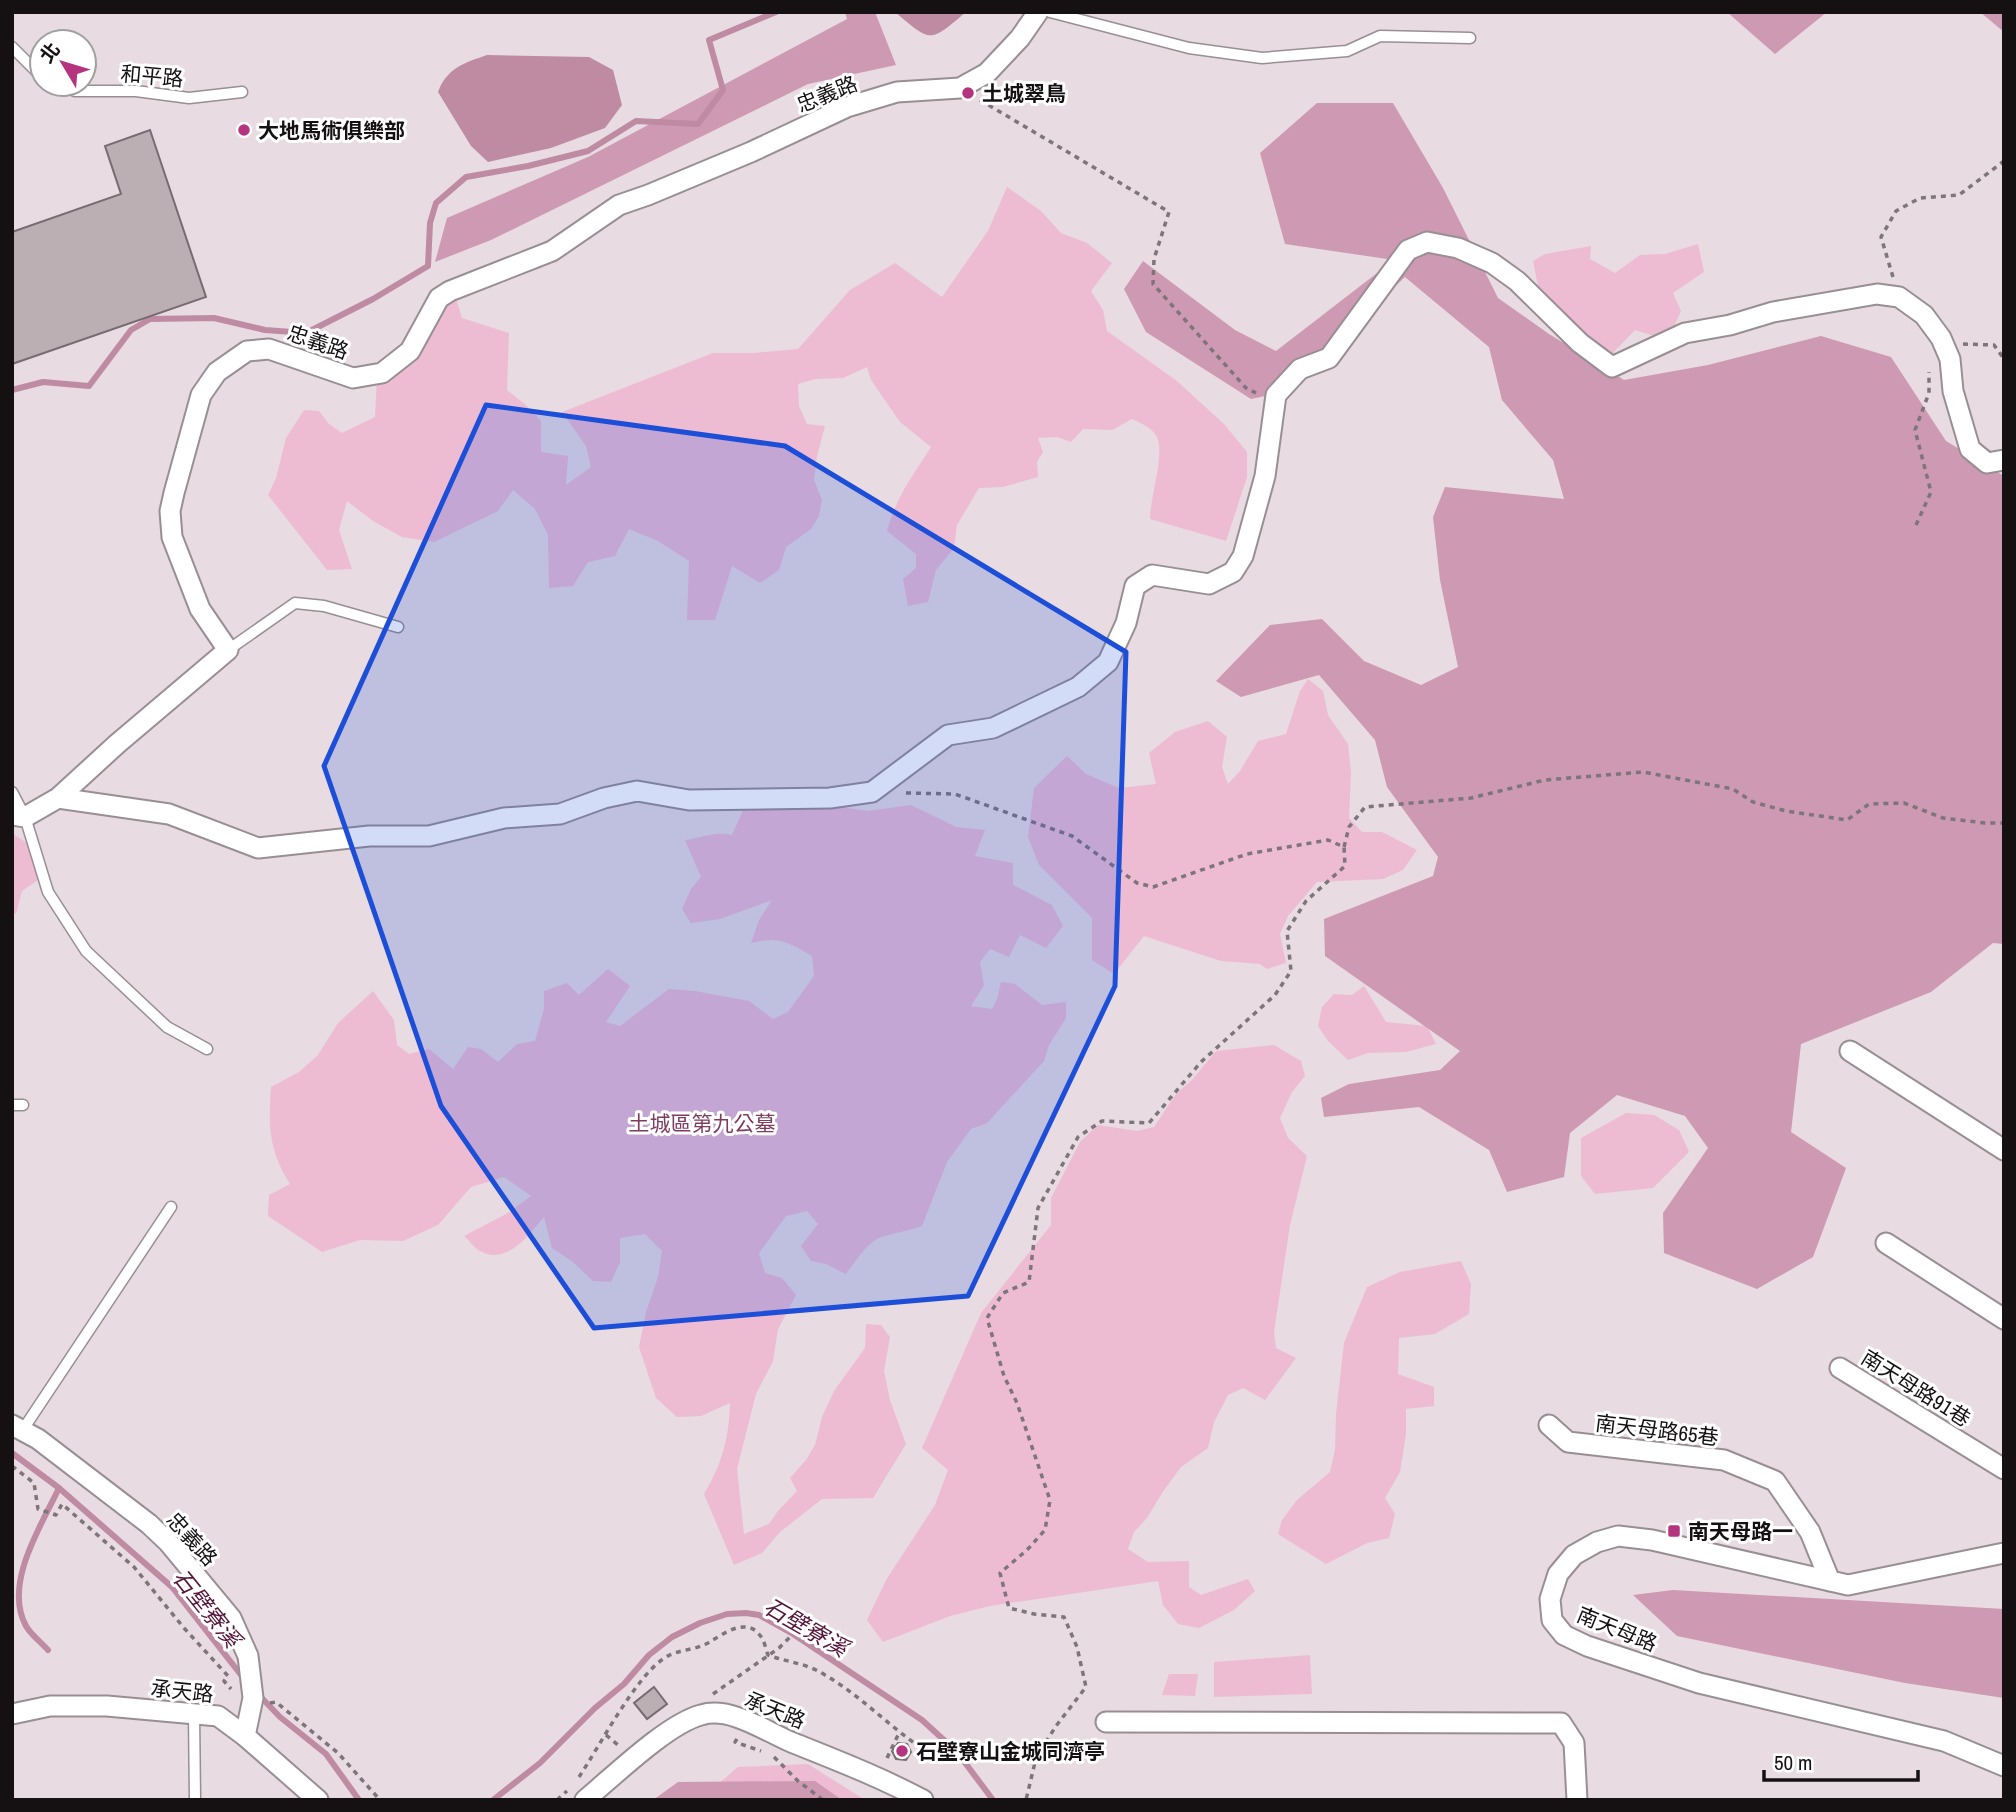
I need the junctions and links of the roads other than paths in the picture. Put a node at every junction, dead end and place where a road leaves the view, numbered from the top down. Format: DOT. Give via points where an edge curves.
graph roads {
  1 [pos="1038,12"];
  2 [pos="1049,12"];
  3 [pos="1469,37"];
  4 [pos="12,47"];
  5 [pos="28,63"];
  6 [pos="98,91"];
  7 [pos="242,92"];
  8 [pos="2004,460"];
  9 [pos="398,627"];
  10 [pos="228,650"];
  11 [pos="12,792"];
  12 [pos="58,798"];
  13 [pos="19,816"];
  14 [pos="207,1049"];
  15 [pos="1850,1052"];
  16 [pos="2004,1150"];
  17 [pos="171,1207"];
  18 [pos="1886,1243"];
  19 [pos="2004,1319"];
  20 [pos="1840,1368"];
  21 [pos="1549,1425"];
  22 [pos="17,1428"];
  23 [pos="2004,1469"];
  24 [pos="2004,1553"];
  25 [pos="1830,1581"];
  26 [pos="194,1713"];
  27 [pos="12,1714"];
  28 [pos="1106,1722"];
  29 [pos="245,1737"];
  30 [pos="2004,1766"];
  31 [pos="195,1800"];
  32 [pos="318,1800"];
  33 [pos="585,1800"];
  34 [pos="923,1800"];
  35 [pos="1577,1800"];
  1 -- 10 [label="street, 忠義路" via="987,73 960,88 897,92 847,107 620,205 552,251 450,291 439,298 410,351 382,373 354,378 269,349 247,351 217,372 201,395 170,510 172,537 200,609"];
  2 -- 3 [label="lane" via="1189,48 1262,58 1348,51 1380,36"];
  4 -- 5 [label="lane"];
  6 -- 7 [label="lane, 和平路" via="189,99"];
  8 -- 12 [label="street" via="1987,463 1970,449 1953,391 1951,359 1924,315 1899,296 1877,294 1786,309 1685,333 1612,367 1580,344 1517,281 1492,263 1458,248 1427,242 1409,250 1329,358 1300,369 1276,394 1265,476 1233,572 1209,584 1152,575 1135,586 1126,623 1108,662 1078,687 993,728 948,735 873,792 830,798 689,800 637,791 561,814 504,818 429,836 369,836 257,848 169,814"];
  9 -- 10 [label="lane" via="324,606 295,603"];
  10 -- 12 [label="street"];
  11 -- 13 [label="lane"];
  12 -- 13 [label="street"];
  13 -- 14 [label="lane" via="48,892 86,951 167,1027"];
  15 -- 16 [label="street"];
  17 -- 22 [label="lane"];
  18 -- 19 [label="street"];
  20 -- 23 [label="street, 南天母路91巷"];
  21 -- 25 [label="street, 南天母路65巷" via="1568,1442 1724,1460 1774,1481 1810,1532"];
  22 -- 29 [label="street, 忠義路" via="38,1438 149,1524 230,1618 248,1656 259,1701"];
  24 -- 25 [label="street, 南天母路" via="1848,1585"];
  25 -- 30 [label="street, 南天母路" via="1618,1536 1574,1555 1558,1574 1550,1600 1552,1620 1564,1635 1587,1646 1699,1684 1944,1741"];
  26 -- 27 [label="street, 承天路" via="50,1706"];
  26 -- 29 [label="street, 承天路" via="218,1716"];
  26 -- 31 [label="lane"];
  28 -- 35 [label="street" via="1561,1723 1574,1743"];
  29 -- 32 [label="street, 承天路"];
  33 -- 34 [label="street, 承天路" via="681,1722 718,1713 880,1777"];
}
